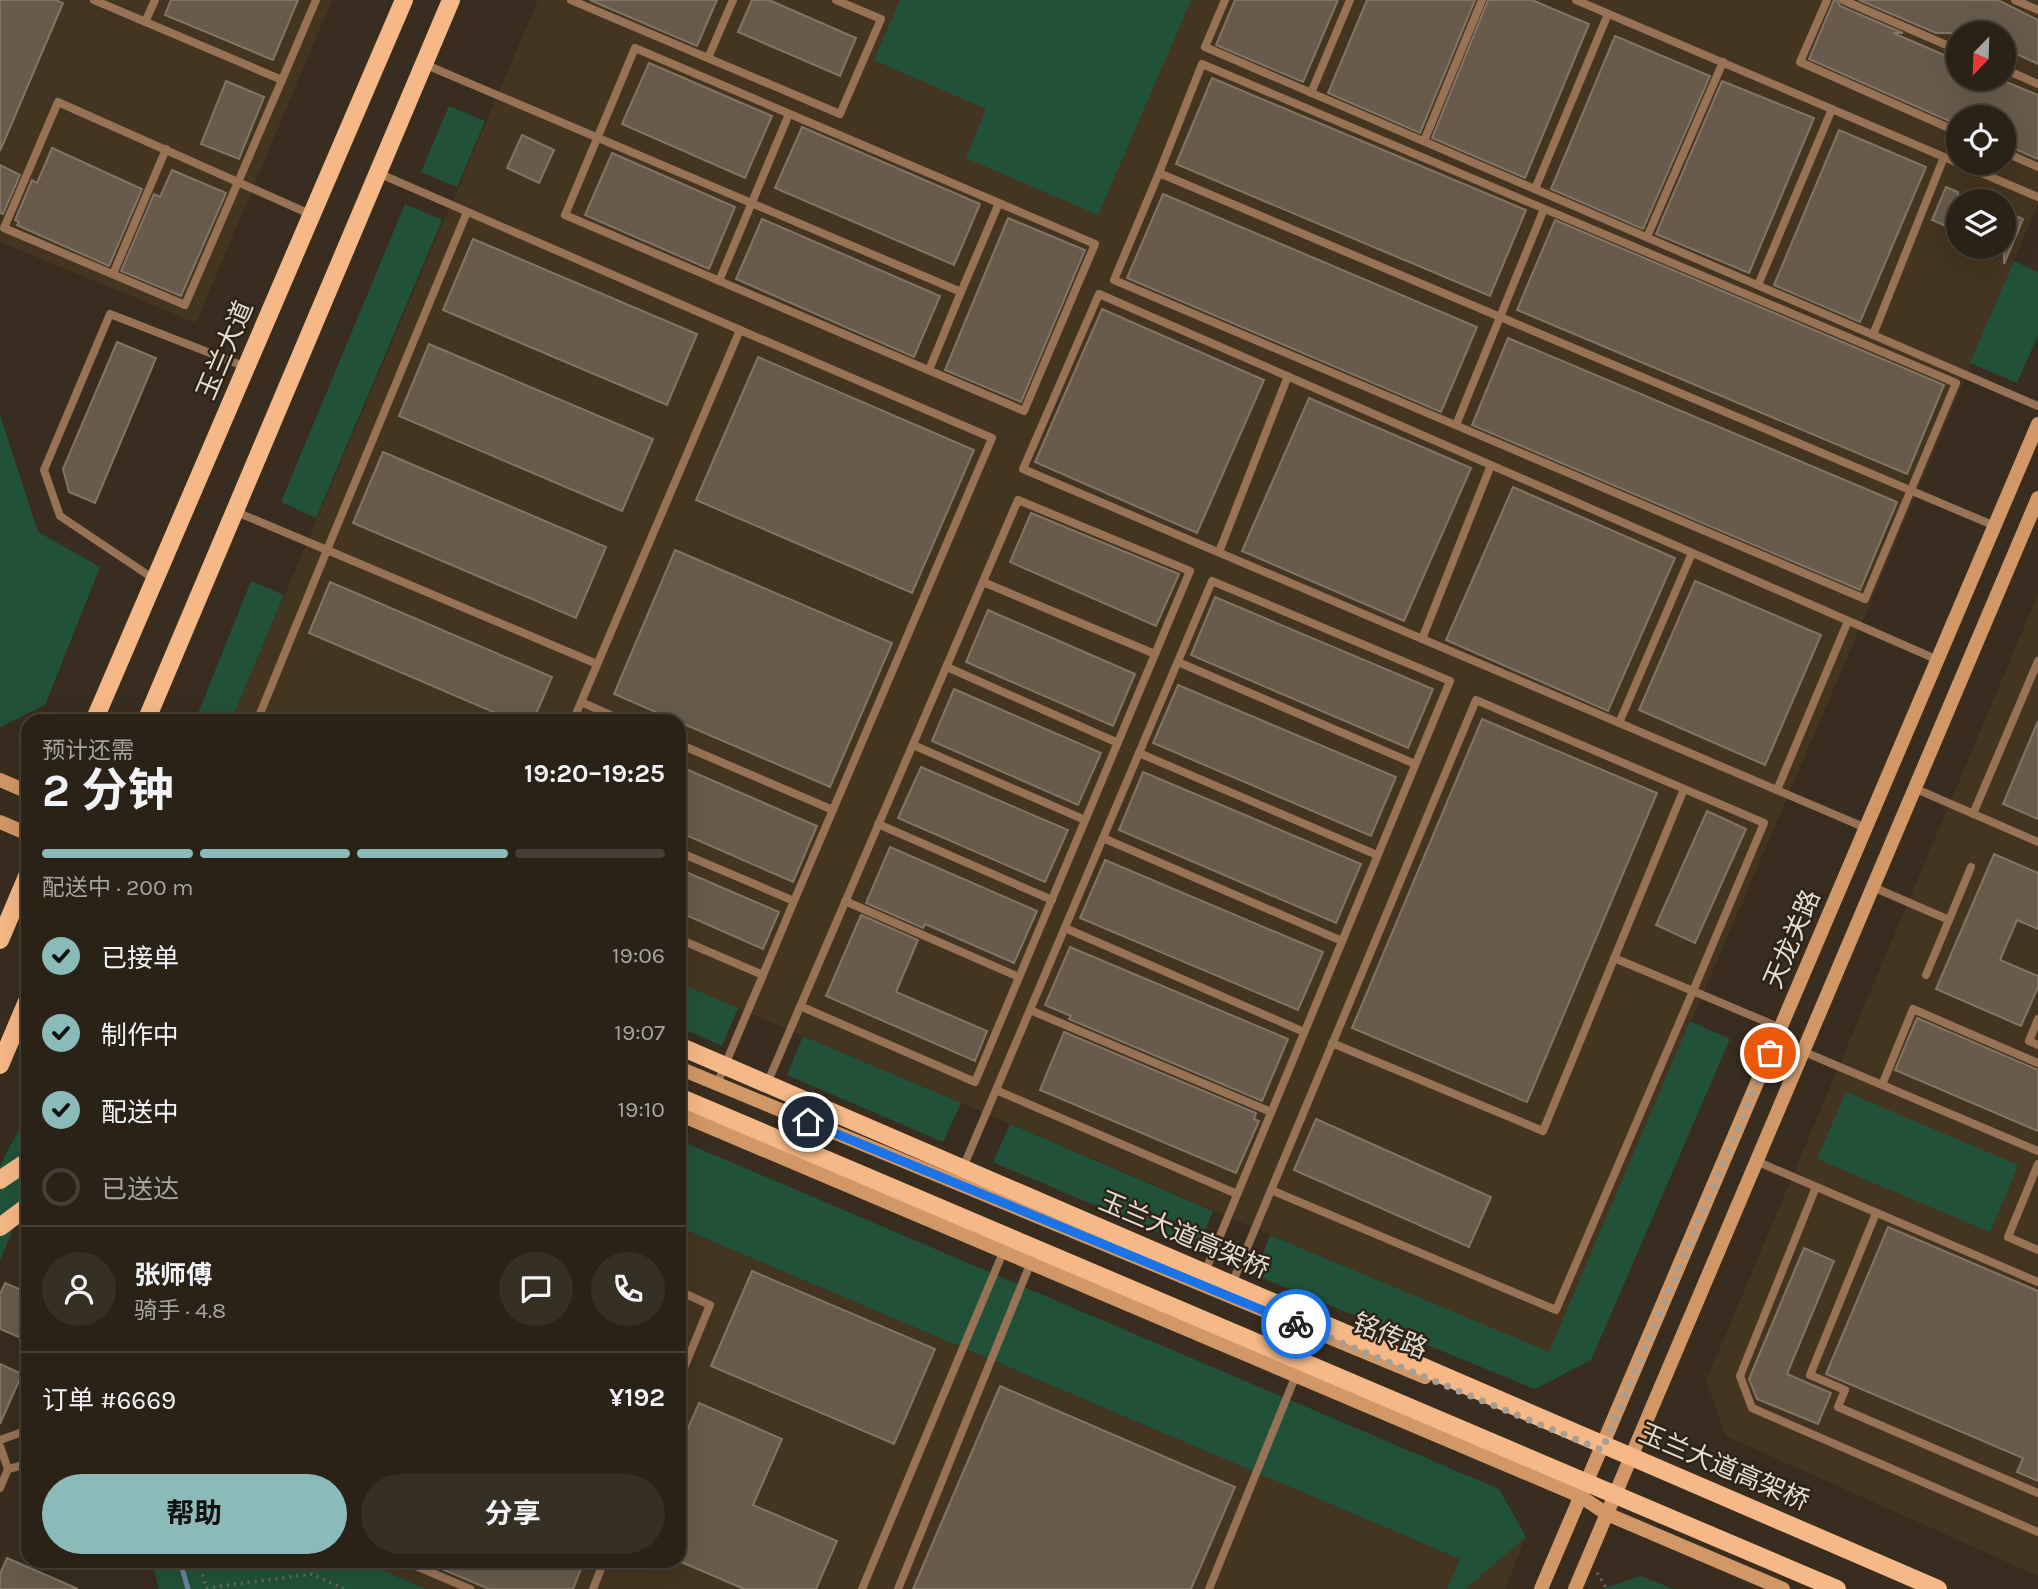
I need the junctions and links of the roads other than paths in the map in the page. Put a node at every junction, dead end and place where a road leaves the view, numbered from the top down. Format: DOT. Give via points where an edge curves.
graph roads {
  1 [pos="94,0"];
  2 [pos="155,0"];
  3 [pos="316,0"];
  4 [pos="404,0"];
  5 [pos="451,0"];
  6 [pos="571,0"];
  7 [pos="733,0"];
  8 [pos="836,0"];
  9 [pos="1225,0"];
  10 [pos="1350,0"];
  11 [pos="1482,0"];
  12 [pos="1576,0"];
  13 [pos="1827,0"];
  14 [pos="1843,0"];
  15 [pos="2015,0"];
  16 [pos="2038,10"];
  17 [pos="1608,14"];
  18 [pos="145,22"];
  19 [pos="1946,45"];
  20 [pos="708,58"];
  21 [pos="1723,62"];
  22 [pos="424,64"];
  23 [pos="2016,74"];
  24 [pos="282,80"];
  25 [pos="2038,84"];
  26 [pos="1311,93"];
  27 [pos="1832,109"];
  28 [pos="789,114"];
  29 [pos="1946,127"];
  30 [pos="598,137"];
  31 [pos="1424,141"];
  32 [pos="166,149"];
  33 [pos="1944,157"];
  34 [pos="2016,157"];
  35 [pos="2038,167"];
  36 [pos="378,173"];
  37 [pos="1159,173"];
  38 [pos="239,180"];
  39 [pos="1535,189"];
  40 [pos="2038,197"];
  41 [pos="752,203"];
  42 [pos="999,203"];
  43 [pos="1544,209"];
  44 [pos="467,212"];
  45 [pos="312,215"];
  46 [pos="1647,237"];
  47 [pos="113,274"];
  48 [pos="719,281"];
  49 [pos="1758,285"];
  50 [pos="961,292"];
  51 [pos="1501,317"];
  52 [pos="740,330"];
  53 [pos="1873,335"];
  54 [pos="246,367"];
  55 [pos="929,370"];
  56 [pos="1288,376"];
  57 [pos="2038,405"];
  58 [pos="2038,424"];
  59 [pos="1456,425"];
  60 [pos="1491,465"];
  61 [pos="1911,490"];
  62 [pos="2038,498"];
  63 [pos="234,511"];
  64 [pos="1995,526"];
  65 [pos="327,550"];
  66 [pos="1219,552"];
  67 [pos="1692,553"];
  68 [pos="155,579"];
  69 [pos="984,582"];
  70 [pos="1849,621"];
  71 [pos="1422,639"];
  72 [pos="1155,654"];
  73 [pos="1938,660"];
  74 [pos="2038,661"];
  75 [pos="1178,662"];
  76 [pos="597,664"];
  77 [pos="947,667"];
  78 [pos="581,702"];
  79 [pos="97,714"];
  80 [pos="149,714"];
  81 [pos="260,714"];
  82 [pos="576,714"];
  83 [pos="608,714"];
  84 [pos="1619,723"];
  85 [pos="1118,743"];
  86 [pos="913,745"];
  87 [pos="686,747"];
  88 [pos="1139,753"];
  89 [pos="1415,764"];
  90 [pos="0,780"];
  91 [pos="1914,788"];
  92 [pos="21,789"];
  93 [pos="1684,789"];
  94 [pos="1777,790"];
  95 [pos="833,810"];
  96 [pos="1973,814"];
  97 [pos="1085,820"];
  98 [pos="0,822"];
  99 [pos="878,824"];
  100 [pos="1866,828"];
  101 [pos="21,831"];
  102 [pos="1103,838"];
  103 [pos="2038,842"];
  104 [pos="686,855"];
  105 [pos="1377,855"];
  106 [pos="1971,867"];
  107 [pos="1873,887"];
  108 [pos="21,890"];
  109 [pos="1052,900"];
  110 [pos="794,901"];
  111 [pos="845,901"];
  112 [pos="1949,920"];
  113 [pos="1065,928"];
  114 [pos="0,940"];
  115 [pos="1342,941"];
  116 [pos="686,942"];
  117 [pos="1614,958"];
  118 [pos="763,975"];
  119 [pos="1926,975"];
  120 [pos="1019,977"];
  121 [pos="1693,991"];
  122 [pos="800,1006"];
  123 [pos="1030,1010"];
  124 [pos="21,1016"];
  125 [pos="2038,1020"];
  126 [pos="1781,1028"];
  127 [pos="1304,1032"];
  128 [pos="1332,1043"];
  129 [pos="2038,1045"];
  130 [pos="686,1049"];
  131 [pos="1802,1051"];
  132 [pos="2038,1063"];
  133 [pos="0,1065"];
  134 [pos="686,1071"];
  135 [pos="717,1084"];
  136 [pos="1882,1085"];
  137 [pos="996,1090"];
  138 [pos="686,1100"];
  139 [pos="759,1101"];
  140 [pos="1271,1112"];
  141 [pos="686,1117"];
  142 [pos="2038,1152"];
  143 [pos="1756,1161"];
  144 [pos="2038,1164"];
  145 [pos="21,1166"];
  146 [pos="0,1180"];
  147 [pos="956,1183"];
  148 [pos="1816,1187"];
  149 [pos="1271,1190"];
  150 [pos="1237,1194"];
  151 [pos="21,1211"];
  152 [pos="1876,1213"];
  153 [pos="0,1227"];
  154 [pos="2038,1250"];
  155 [pos="1004,1251"];
  156 [pos="1031,1262"];
  157 [pos="2038,1282"];
  158 [pos="1200,1284"];
  159 [pos="686,1294"];
  160 [pos="1227,1295"];
  161 [pos="686,1363"];
  162 [pos="1296,1375"];
  163 [pos="21,1432"];
  164 [pos="0,1440"];
  165 [pos="0,1446"];
  166 [pos="1602,1450"];
  167 [pos="1629,1458"];
  168 [pos="21,1466"];
  169 [pos="8,1469"];
  170 [pos="0,1488"];
  171 [pos="2038,1493"];
  172 [pos="1580,1496"];
  173 [pos="1607,1514"];
  174 [pos="2038,1532"];
  175 [pos="420,1568"];
  176 [pos="601,1568"];
  177 [pos="470,1589"];
  178 [pos="593,1589"];
  179 [pos="862,1589"];
  180 [pos="898,1589"];
  181 [pos="1209,1589"];
  182 [pos="1541,1589"];
  183 [pos="1575,1589"];
  184 [pos="1783,1589"];
  185 [pos="1837,1589"];
  186 [pos="1925,1589"];
  187 [pos="1938,1589"];
  1 -- 18 [label="lane"];
  2 -- 18 [label="lane"];
  3 -- 24 [label="lane"];
  4 -- 45 [label="main road, 玉兰大道"];
  5 -- 22 [label="main road"];
  6 -- 20 [label="lane"];
  7 -- 20 [label="lane"];
  8 -- 20 [label="lane" via="881,19 840,114"];
  9 -- 26 [label="lane" via="1205,47"];
  10 -- 26 [label="lane"];
  11 -- 31 [label="lane"];
  12 -- 17 [label="lane"];
  13 -- 29 [label="lane" via="1800,62"];
  14 -- 19 [label="lane"];
  15 -- 16 [label="lane"];
  17 -- 21 [label="lane"];
  17 -- 39 [label="lane"];
  18 -- 24 [label="lane"];
  21 -- 27 [label="lane"];
  21 -- 46 [label="lane"];
  22 -- 30 [label="lane"];
  22 -- 36 [label="main road"];
  23 -- 25 [label="lane"];
  24 -- 38 [label="lane"];
  26 -- 31 [label="lane"];
  27 -- 33 [label="lane"];
  27 -- 49 [label="lane"];
  28 -- 30 [label="lane" via="635,48"];
  28 -- 41 [label="lane"];
  28 -- 42 [label="lane"];
  30 -- 41 [label="lane"];
  30 -- 48 [label="lane" via="565,215"];
  31 -- 39 [label="lane"];
  32 -- 38 [label="lane"];
  32 -- 47 [label="lane"];
  32 -- 47 [label="lane" via="58,102 20,190 4,228"];
  33 -- 40 [label="lane"];
  33 -- 53 [label="lane"];
  34 -- 35 [label="lane"];
  36 -- 44 [label="lane"];
  36 -- 63 [label="main road"];
  37 -- 43 [label="lane" via="1202,64"];
  37 -- 51 [label="lane"];
  37 -- 59 [label="lane" via="1114,280"];
  38 -- 45 [label="lane"];
  38 -- 47 [label="lane" via="185,305"];
  39 -- 46 [label="lane"];
  41 -- 48 [label="lane"];
  41 -- 50 [label="lane"];
  42 -- 50 [label="lane"];
  42 -- 55 [label="lane" via="1095,244 1024,411"];
  43 -- 51 [label="lane"];
  43 -- 61 [label="lane" via="1956,383"];
  44 -- 52 [label="lane"];
  44 -- 65 [label="lane"];
  45 -- 54 [label="main road, 玉兰大道"];
  46 -- 49 [label="lane"];
  48 -- 55 [label="lane"];
  49 -- 53 [label="lane"];
  50 -- 55 [label="lane"];
  51 -- 59 [label="lane"];
  51 -- 61 [label="lane"];
  52 -- 76 [label="lane"];
  52 -- 95 [label="lane" via="992,438"];
  53 -- 57 [label="lane"];
  54 -- 68 [label="main road, 玉兰大道"];
  54 -- 68 [label="lane" via="110,314 44,470 60,516"];
  56 -- 60 [label="lane"];
  56 -- 66 [label="lane"];
  56 -- 66 [label="lane" via="1099,294 1023,469"];
  58 -- 64 [label="main road, 天龙关路"];
  59 -- 61 [label="lane" via="1865,599"];
  60 -- 67 [label="lane"];
  60 -- 71 [label="lane"];
  61 -- 64 [label="lane"];
  62 -- 91 [label="main road, 天龙关路"];
  63 -- 65 [label="lane"];
  63 -- 80 [label="main road"];
  64 -- 73 [label="main road, 天龙关路"];
  65 -- 76 [label="lane"];
  65 -- 81 [label="lane"];
  66 -- 71 [label="lane"];
  67 -- 70 [label="lane"];
  67 -- 84 [label="lane"];
  68 -- 79 [label="main road, 玉兰大道"];
  69 -- 72 [label="lane"];
  69 -- 72 [label="lane" via="1018,500 1190,571"];
  69 -- 77 [label="lane"];
  70 -- 73 [label="lane"];
  70 -- 94 [label="lane"];
  71 -- 84 [label="lane"];
  72 -- 85 [label="lane"];
  73 -- 100 [label="main road, 天龙关路"];
  74 -- 96 [label="lane"];
  75 -- 88 [label="lane"];
  75 -- 89 [label="lane"];
  75 -- 89 [label="lane" via="1212,581 1450,681"];
  76 -- 78 [label="lane"];
  77 -- 85 [label="lane"];
  77 -- 86 [label="lane"];
  78 -- 82 [label="lane"];
  78 -- 83 [label="lane"];
  84 -- 94 [label="lane"];
  85 -- 97 [label="lane"];
  86 -- 97 [label="lane"];
  86 -- 99 [label="lane"];
  87 -- 95 [label="lane"];
  88 -- 102 [label="lane"];
  88 -- 105 [label="lane"];
  89 -- 105 [label="lane"];
  90 -- 92 [label="main road"];
  91 -- 96 [label="lane"];
  91 -- 107 [label="main road, 天龙关路"];
  93 -- 117 [label="lane"];
  93 -- 121 [label="lane" via="1764,823"];
  93 -- 128 [label="lane" via="1476,700"];
  94 -- 100 [label="lane"];
  95 -- 110 [label="lane"];
  96 -- 103 [label="lane"];
  97 -- 109 [label="lane"];
  98 -- 101 [label="main road"];
  99 -- 109 [label="lane"];
  99 -- 111 [label="lane"];
  100 -- 126 [label="main road, 天龙关路"];
  102 -- 113 [label="lane"];
  102 -- 115 [label="lane"];
  104 -- 110 [label="lane"];
  105 -- 115 [label="lane"];
  106 -- 112 [label="lane"];
  107 -- 112 [label="lane"];
  107 -- 131 [label="main road, 天龙关路"];
  108 -- 114 [label="main road"];
  109 -- 120 [label="lane"];
  110 -- 118 [label="lane"];
  111 -- 120 [label="lane"];
  111 -- 122 [label="lane"];
  112 -- 119 [label="lane"];
  113 -- 123 [label="lane"];
  113 -- 127 [label="lane"];
  115 -- 127 [label="lane"];
  116 -- 118 [label="lane"];
  117 -- 121 [label="lane"];
  117 -- 128 [label="lane" via="1543,1131"];
  118 -- 135 [label="lane"];
  120 -- 122 [label="lane" via="975,1082"];
  121 -- 126 [label="lane"];
  121 -- 149 [label="lane" via="1556,1310"];
  122 -- 139 [label="lane"];
  123 -- 137 [label="lane"];
  123 -- 140 [label="lane"];
  124 -- 133 [label="main road"];
  125 -- 129 [label="lane" via="2029,1041"];
  126 -- 166 [label="main road, 天龙关路"];
  127 -- 140 [label="lane"];
  128 -- 149 [label="lane"];
  130 -- 187 [label="main road, 玉兰大道高架桥"];
  131 -- 136 [label="lane"];
  131 -- 143 [label="main road, 天龙关路"];
  132 -- 136 [label="lane" via="1913,1009"];
  134 -- 135 [label="main road, 铭传路"];
  135 -- 139 [label="main road, 铭传路"];
  136 -- 142 [label="lane"];
  137 -- 147 [label="lane"];
  137 -- 150 [label="lane"];
  138 -- 185 [label="main road"];
  139 -- 147 [label="main road, 铭传路"];
  140 -- 150 [label="lane"];
  141 -- 155 [label="main road"];
  143 -- 148 [label="lane"];
  143 -- 167 [label="main road, 天龙关路"];
  144 -- 154 [label="lane" via="2008,1237"];
  145 -- 146 [label="main road"];
  147 -- 158 [label="main road, 铭传路"];
  148 -- 152 [label="lane"];
  148 -- 174 [label="lane" via="1740,1376 1752,1408"];
  149 -- 160 [label="lane"];
  150 -- 158 [label="lane"];
  151 -- 153 [label="main road"];
  152 -- 157 [label="lane"];
  152 -- 171 [label="lane" via="1810,1375 1845,1390 1838,1407"];
  155 -- 156 [label="main road"];
  155 -- 179 [label="lane"];
  156 -- 162 [label="main road"];
  156 -- 180 [label="lane"];
  158 -- 160 [label="main road, 铭传路"];
  159 -- 161 [label="lane" via="710,1305"];
  160 -- 166 [label="main road, 铭传路"];
  162 -- 172 [label="main road"];
  162 -- 181 [label="lane"];
  163 -- 164 [label="lane"];
  165 -- 169 [label="lane"];
  166 -- 167 [label="main road, 铭传路"];
  166 -- 172 [label="main road, 天龙关路"];
  167 -- 173 [label="main road, 天龙关路"];
  167 -- 186 [label="main road, 铭传路"];
  168 -- 169 [label="lane"];
  169 -- 170 [label="lane"];
  172 -- 173 [label="main road"];
  172 -- 182 [label="main road, 天龙关路"];
  173 -- 183 [label="main road, 天龙关路"];
  173 -- 184 [label="main road"];
  175 -- 177 [label="lane"];
  176 -- 178 [label="lane"];
}
